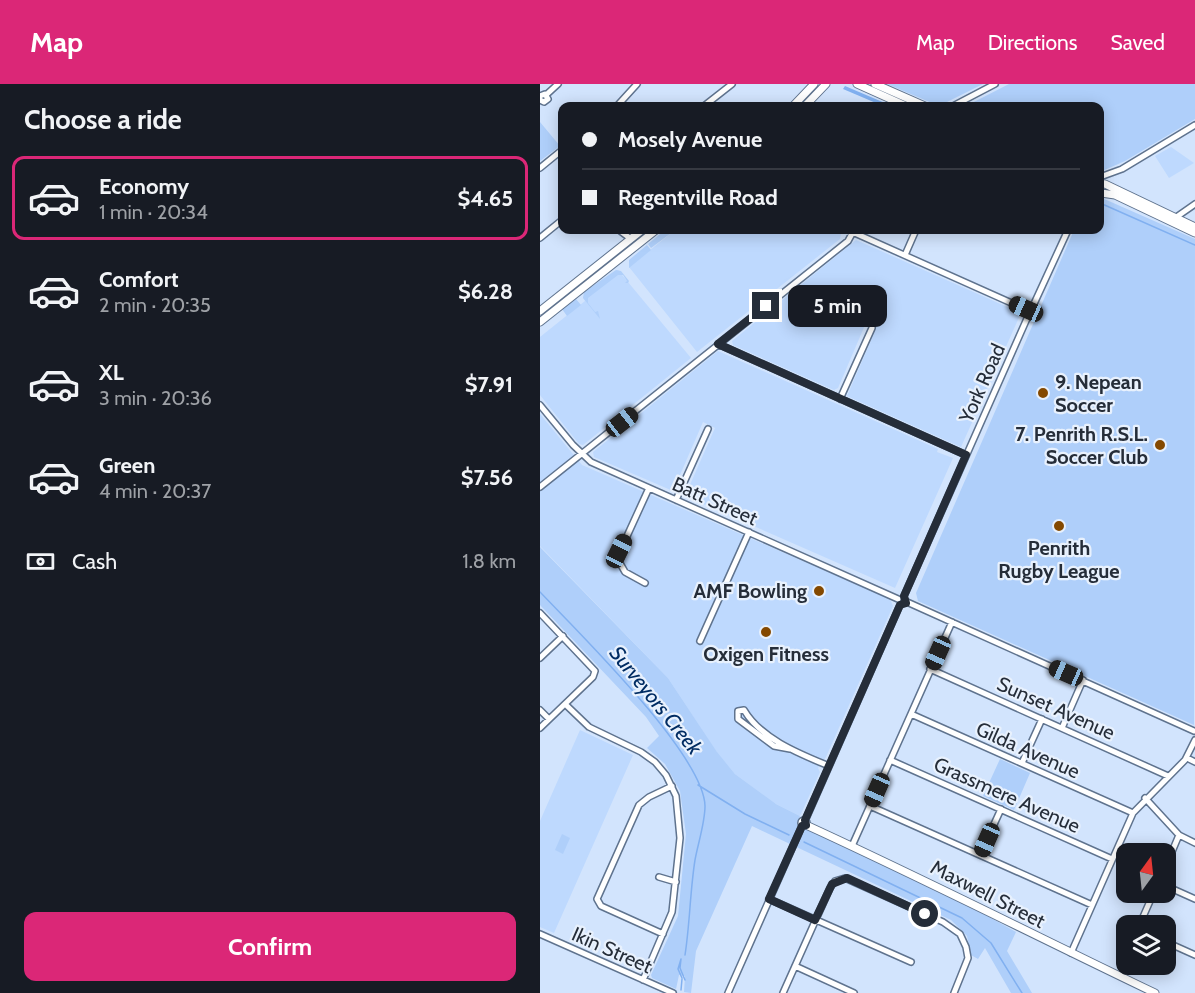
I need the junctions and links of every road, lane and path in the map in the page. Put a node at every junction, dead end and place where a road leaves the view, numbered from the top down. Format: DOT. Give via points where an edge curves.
graph roads {
  1 [pos="558,84"];
  2 [pos="637,84"];
  3 [pos="732,84"];
  4 [pos="814,84"];
  5 [pos="826,84"];
  6 [pos="857,84"];
  7 [pos="875,84"];
  8 [pos="995,84"];
  9 [pos="542,97"];
  10 [pos="620,102"];
  11 [pos="709,102"];
  12 [pos="797,102"];
  13 [pos="809,102"];
  14 [pos="897,102"];
  15 [pos="916,102"];
  16 [pos="961,102"];
  17 [pos="1195,125"];
  18 [pos="558,153"];
  19 [pos="540,168"];
  20 [pos="1104,180"];
  21 [pos="1104,182"];
  22 [pos="1104,194"];
  23 [pos="1195,204"];
  24 [pos="1175,218"];
  25 [pos="558,223"];
  26 [pos="1195,227"];
  27 [pos="1195,233"];
  28 [pos="624,234"];
  29 [pos="637,234"];
  30 [pos="651,234"];
  31 [pos="851,234"];
  32 [pos="860,234"];
  33 [pos="914,234"];
  34 [pos="1066,234"];
  35 [pos="540,238"];
  36 [pos="631,239"];
  37 [pos="905,255"];
  38 [pos="540,310"];
  39 [pos="1030,310"];
  40 [pos="540,324"];
  41 [pos="872,328"];
  42 [pos="718,344"];
  43 [pos="840,399"];
  44 [pos="540,405"];
  45 [pos="708,429"];
  46 [pos="581,455"];
  47 [pos="966,455"];
  48 [pos="540,487"];
  49 [pos="649,488"];
  50 [pos="676,500"];
  51 [pos="749,532"];
  52 [pos="645,583"];
  53 [pos="903,599"];
  54 [pos="540,613"];
  55 [pos="952,622"];
  56 [pos="562,636"];
  57 [pos="700,641"];
  58 [pos="540,658"];
  59 [pos="930,669"];
  60 [pos="1083,681"];
  61 [pos="565,704"];
  62 [pos="540,710"];
  63 [pos="910,714"];
  64 [pos="549,719"];
  65 [pos="1042,719"];
  66 [pos="540,728"];
  67 [pos="1062,728"];
  68 [pos="1195,732"];
  69 [pos="1195,740"];
  70 [pos="790,749"];
  71 [pos="1187,758"];
  72 [pos="890,760"];
  73 [pos="1195,762"];
  74 [pos="1022,764"];
  75 [pos="829,766"];
  76 [pos="1168,776"];
  77 [pos="672,786"];
  78 [pos="1145,798"];
  79 [pos="870,806"];
  80 [pos="1001,809"];
  81 [pos="1132,813"];
  82 [pos="805,824"];
  83 [pos="1179,834"];
  84 [pos="1175,843"];
  85 [pos="1195,843"];
  86 [pos="852,846"];
  87 [pos="980,855"];
  88 [pos="1112,859"];
  89 [pos="659,877"];
  90 [pos="676,882"];
  91 [pos="1176,890"];
  92 [pos="769,899"];
  93 [pos="1195,899"];
  94 [pos="1092,904"];
  95 [pos="815,920"];
  96 [pos="663,934"];
  97 [pos="541,935"];
  98 [pos="1176,946"];
  99 [pos="1071,953"];
  100 [pos="1195,955"];
  101 [pos="911,962"];
  102 [pos="795,966"];
  103 [pos="643,980"];
  104 [pos="663,991"];
  105 [pos="673,993"];
  106 [pos="728,993"];
  107 [pos="783,993"];
  108 [pos="854,993"];
  109 [pos="954,993"];
  110 [pos="1155,993"];
  1 -- 9 [label="street"];
  2 -- 10 [label="street"];
  3 -- 11 [label="street"];
  4 -- 12 [label="main road"];
  5 -- 13 [label="main road"];
  6 -- 14 [label="main road"];
  7 -- 15 [label="main road"];
  8 -- 16 [label="street"];
  17 -- 20 [label="street"];
  18 -- 19 [label="street"];
  21 -- 24 [label="main road"];
  22 -- 27 [label="main road" via="1115,195"];
  23 -- 24 [label="street"];
  24 -- 26 [label="main road"];
  25 -- 35 [label="street"];
  28 -- 36 [label="street"];
  29 -- 36 [label="main road"];
  30 -- 40 [label="main road"];
  31 -- 42 [label="street" via="848,241"];
  32 -- 37 [label="street"];
  33 -- 37 [label="street"];
  34 -- 39 [label="street, York Road"];
  36 -- 38 [label="main road"];
  37 -- 39 [label="street"];
  39 -- 47 [label="street, York Road"];
  41 -- 43 [label="street"];
  42 -- 43 [label="street"];
  42 -- 46 [label="street"];
  43 -- 47 [label="street"];
  44 -- 46 [label="street, Batt Street"];
  45 -- 50 [label="street"];
  46 -- 48 [label="street"];
  46 -- 49 [label="street, Batt Street"];
  47 -- 53 [label="street, York Road"];
  49 -- 50 [label="street, Batt Street"];
  49 -- 52 [label="street" via="617,558 625,572"];
  50 -- 51 [label="street, Batt Street"];
  51 -- 53 [label="street, Batt Street"];
  51 -- 57 [label="street"];
  53 -- 55 [label="street, Batt Street"];
  53 -- 75 [label="street"];
  54 -- 56 [label="street"];
  55 -- 59 [label="street"];
  55 -- 60 [label="street, Batt Street"];
  56 -- 58 [label="street"];
  56 -- 61 [label="street" via="595,671"];
  59 -- 63 [label="street"];
  59 -- 65 [label="street, Sunset Avenue"];
  60 -- 67 [label="street"];
  60 -- 68 [label="street, Batt Street"];
  61 -- 64 [label="street"];
  61 -- 77 [label="street" via="589,727 648,757"];
  62 -- 64 [label="street"];
  63 -- 72 [label="street"];
  63 -- 74 [label="street, Gilda Avenue"];
  64 -- 66 [label="street"];
  65 -- 67 [label="street, Sunset Avenue"];
  65 -- 74 [label="street"];
  67 -- 76 [label="street, Sunset Avenue"];
  69 -- 71 [label="street"];
  70 -- 70 [label="street" via="774,747 738,719 738,711 745,711 751,720"];
  70 -- 75 [label="street"];
  71 -- 73 [label="street"];
  71 -- 76 [label="street"];
  72 -- 79 [label="street"];
  72 -- 80 [label="street, Grassmere Avenue"];
  74 -- 81 [label="street, Gilda Avenue"];
  75 -- 82 [label="street"];
  76 -- 78 [label="street"];
  77 -- 90 [label="street" via="680,826"];
  77 -- 96 [label="street" via="646,798 638,807 597,899 601,906"];
  78 -- 81 [label="street"];
  78 -- 83 [label="street"];
  79 -- 86 [label="street"];
  79 -- 87 [label="street"];
  80 -- 87 [label="street"];
  80 -- 88 [label="street, Grassmere Avenue"];
  81 -- 88 [label="street"];
  82 -- 86 [label="main road, Maxwell Street"];
  82 -- 92 [label="street"];
  83 -- 84 [label="street"];
  83 -- 85 [label="street"];
  86 -- 99 [label="main road, Maxwell Street"];
  87 -- 94 [label="street"];
  88 -- 94 [label="street"];
  89 -- 90 [label="street"];
  90 -- 96 [label="street" via="672,914"];
  91 -- 93 [label="street"];
  92 -- 95 [label="street"];
  92 -- 106 [label="street"];
  94 -- 99 [label="street"];
  95 -- 101 [label="street"];
  95 -- 102 [label="street"];
  95 -- 109 [label="street" via="832,884 845,878 943,922 960,934 968,952"];
  96 -- 103 [label="street"];
  97 -- 103 [label="street, Ikin Street"];
  98 -- 100 [label="street"];
  99 -- 110 [label="main road, Maxwell Street"];
  102 -- 107 [label="street"];
  102 -- 108 [label="street"];
  103 -- 104 [label="street, Ikin Street"];
  104 -- 105 [label="street, Ikin Street"];
}
